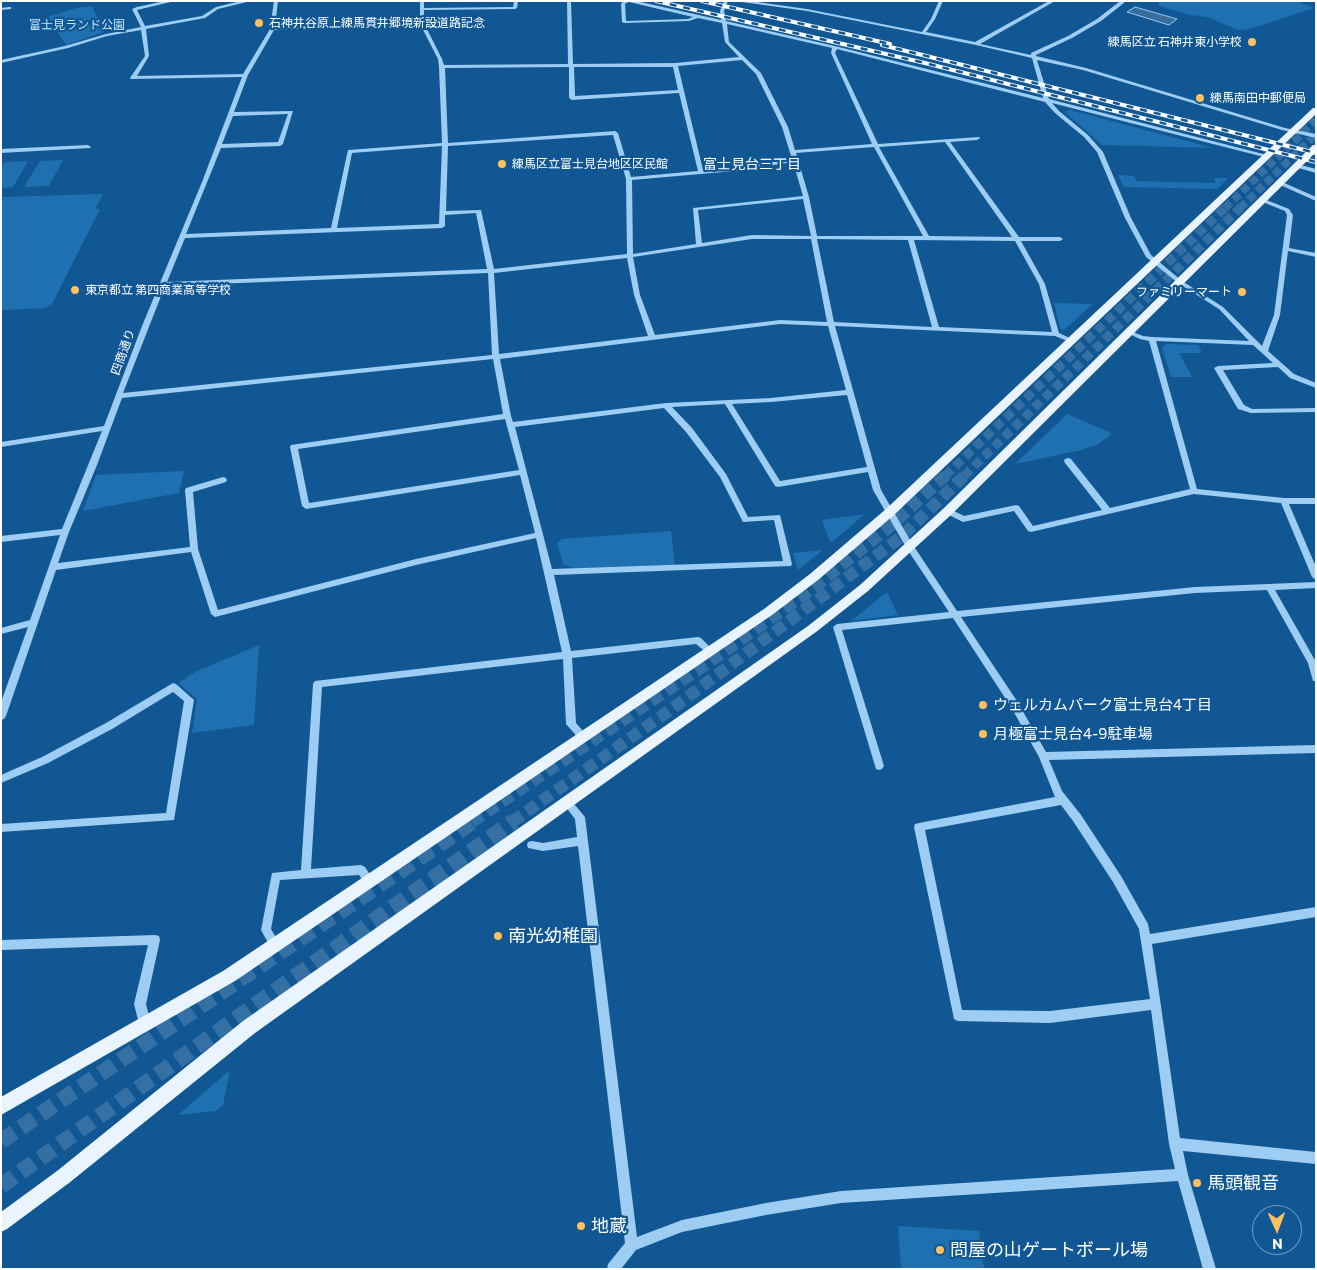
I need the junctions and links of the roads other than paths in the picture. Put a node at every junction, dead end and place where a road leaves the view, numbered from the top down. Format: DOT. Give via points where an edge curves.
graph roads {
  1 [pos="173,1"];
  2 [pos="249,1"];
  3 [pos="276,1"];
  4 [pos="422,1"];
  5 [pos="516,1"];
  6 [pos="570,1"];
  7 [pos="628,1"];
  8 [pos="726,1"];
  9 [pos="737,1"];
  10 [pos="941,1"];
  11 [pos="1053,1"];
  12 [pos="1119,1"];
  13 [pos="9,8"];
  14 [pos="1,9"];
  15 [pos="422,9"];
  16 [pos="699,16"];
  17 [pos="724,21"];
  18 [pos="422,23"];
  19 [pos="143,27"];
  20 [pos="272,29"];
  21 [pos="923,33"];
  22 [pos="976,44"];
  23 [pos="835,46"];
  24 [pos="742,58"];
  25 [pos="1034,58"];
  26 [pos="1,62"];
  27 [pos="571,65"];
  28 [pos="674,65"];
  29 [pos="442,67"];
  30 [pos="245,75"];
  31 [pos="680,91"];
  32 [pos="1046,99"];
  33 [pos="1316,110"];
  34 [pos="230,114"];
  35 [pos="1294,131"];
  36 [pos="1316,136"];
  37 [pos="977,138"];
  38 [pos="946,140"];
  39 [pos="218,146"];
  40 [pos="444,146"];
  41 [pos="876,146"];
  42 [pos="88,147"];
  43 [pos="1316,147"];
  44 [pos="1,151"];
  45 [pos="792,152"];
  46 [pos="1268,156"];
  47 [pos="794,160"];
  48 [pos="1297,166"];
  49 [pos="1316,171"];
  50 [pos="702,172"];
  51 [pos="629,179"];
  52 [pos="1280,183"];
  53 [pos="806,197"];
  54 [pos="1316,199"];
  55 [pos="1262,200"];
  56 [pos="442,214"];
  57 [pos="334,230"];
  58 [pos="182,236"];
  59 [pos="813,236"];
  60 [pos="910,237"];
  61 [pos="926,237"];
  62 [pos="1017,239"];
  63 [pos="1060,239"];
  64 [pos="699,245"];
  65 [pos="1286,248"];
  66 [pos="1316,255"];
  67 [pos="630,256"];
  68 [pos="1154,262"];
  69 [pos="491,271"];
  70 [pos="1180,282"];
  71 [pos="162,284"];
  72 [pos="831,324"];
  73 [pos="936,329"];
  74 [pos="1128,332"];
  75 [pos="1056,334"];
  76 [pos="652,337"];
  77 [pos="1152,339"];
  78 [pos="1072,341"];
  79 [pos="1255,343"];
  80 [pos="1264,351"];
  81 [pos="496,357"];
  82 [pos="1278,365"];
  83 [pos="1316,386"];
  84 [pos="850,392"];
  85 [pos="119,396"];
  86 [pos="727,402"];
  87 [pos="666,405"];
  88 [pos="1316,410"];
  89 [pos="507,416"];
  90 [pos="511,425"];
  91 [pos="107,428"];
  92 [pos="1,445"];
  93 [pos="1068,461"];
  94 [pos="871,468"];
  95 [pos="523,472"];
  96 [pos="223,480"];
  97 [pos="1194,491"];
  98 [pos="1284,501"];
  99 [pos="1316,501"];
  100 [pos="948,511"];
  101 [pos="1108,511"];
  102 [pos="890,512"];
  103 [pos="65,532"];
  104 [pos="539,535"];
  105 [pos="1,539"];
  106 [pos="910,547"];
  107 [pos="194,549"];
  108 [pos="53,566"];
  109 [pos="549,572"];
  110 [pos="1316,577"];
  111 [pos="1316,585"];
  112 [pos="1269,586"];
  113 [pos="954,614"];
  114 [pos="34,622"];
  115 [pos="831,623"];
  116 [pos="1,631"];
  117 [pos="710,651"];
  118 [pos="567,655"];
  119 [pos="1316,678"];
  120 [pos="1,716"];
  121 [pos="584,738"];
  122 [pos="1316,749"];
  123 [pos="1043,756"];
  124 [pos="879,766"];
  125 [pos="1,779"];
  126 [pos="1063,800"];
  127 [pos="567,802"];
  128 [pos="1,828"];
  129 [pos="583,841"];
  130 [pos="532,845"];
  131 [pos="306,873"];
  132 [pos="370,882"];
  133 [pos="1316,912"];
  134 [pos="1146,940"];
  135 [pos="1,945"];
  136 [pos="276,946"];
  137 [pos="1156,1004"];
  138 [pos="145,1024"];
  139 [pos="1,1106"];
  140 [pos="1175,1144"];
  141 [pos="1316,1158"];
  142 [pos="1182,1175"];
  143 [pos="1,1223"];
  144 [pos="632,1245"];
  145 [pos="614,1269"];
  146 [pos="1210,1269"];
  1 -- 19 [label="street" via="134,10"];
  2 -- 19 [label="street" via="216,8 203,17"];
  3 -- 20 [label="street, 四商通り"];
  4 -- 15 [label="street"];
  5 -- 15 [label="street" via="515,8"];
  6 -- 27 [label="street"];
  7 -- 16 [label="street"];
  7 -- 16 [label="street" via="623,4 624,22 690,20"];
  8 -- 17 [label="street" via="722,11"];
  9 -- 21 [label="street" via="807,10"];
  10 -- 21 [label="street"];
  11 -- 22 [label="street"];
  12 -- 25 [label="street" via="1122,2 1099,20 1033,54"];
  13 -- 14 [label="street"];
  15 -- 18 [label="street"];
  16 -- 17 [label="street"];
  17 -- 23 [label="street"];
  17 -- 24 [label="street" via="727,42"];
  18 -- 20 [label="street"];
  18 -- 29 [label="street"];
  19 -- 26 [label="street"];
  19 -- 30 [label="street" via="147,56 133,78"];
  20 -- 30 [label="street, 四商通り"];
  21 -- 22 [label="street"];
  22 -- 25 [label="street"];
  23 -- 32 [label="street"];
  23 -- 41 [label="street" via="833,53"];
  24 -- 28 [label="street"];
  24 -- 45 [label="street" via="758,73 785,127"];
  25 -- 32 [label="street"];
  25 -- 35 [label="street" via="1084,69"];
  27 -- 28 [label="street"];
  27 -- 29 [label="street"];
  27 -- 31 [label="street" via="572,98"];
  28 -- 31 [label="street"];
  29 -- 40 [label="street"];
  30 -- 34 [label="street, 四商通り"];
  31 -- 50 [label="street"];
  32 -- 46 [label="street"];
  32 -- 68 [label="street" via="1100,152 1138,240"];
  33 -- 35 [label="main road"];
  34 -- 39 [label="street, 四商通り"];
  34 -- 39 [label="street" via="291,112 280,144"];
  35 -- 36 [label="street"];
  35 -- 46 [label="main road"];
  37 -- 38 [label="street"];
  38 -- 41 [label="street"];
  38 -- 62 [label="street"];
  39 -- 58 [label="street, 四商通り"];
  40 -- 51 [label="street" via="615,133"];
  40 -- 56 [label="street"];
  40 -- 57 [label="street" via="350,151"];
  41 -- 45 [label="street"];
  41 -- 61 [label="street"];
  42 -- 44 [label="street"];
  43 -- 48 [label="main road"];
  45 -- 47 [label="street"];
  46 -- 68 [label="main road"];
  47 -- 50 [label="street"];
  47 -- 53 [label="street"];
  48 -- 49 [label="street"];
  48 -- 52 [label="main road"];
  50 -- 51 [label="street"];
  51 -- 67 [label="street"];
  52 -- 54 [label="street"];
  52 -- 55 [label="main road"];
  53 -- 59 [label="street"];
  53 -- 64 [label="street" via="695,209"];
  55 -- 65 [label="street" via="1287,210 1290,215"];
  55 -- 70 [label="main road"];
  56 -- 57 [label="street" via="442,226"];
  56 -- 69 [label="street" via="479,211"];
  57 -- 58 [label="street"];
  58 -- 71 [label="street, 四商通り"];
  59 -- 60 [label="street"];
  59 -- 64 [label="street" via="752,237"];
  59 -- 72 [label="street"];
  60 -- 61 [label="street"];
  60 -- 73 [label="street"];
  61 -- 62 [label="street"];
  62 -- 63 [label="street"];
  62 -- 75 [label="street" via="1042,284"];
  64 -- 67 [label="street"];
  65 -- 66 [label="street"];
  65 -- 80 [label="street" via="1277,314"];
  67 -- 69 [label="street"];
  67 -- 76 [label="street" via="637,295"];
  68 -- 70 [label="street"];
  68 -- 78 [label="main road"];
  69 -- 71 [label="street"];
  69 -- 81 [label="street"];
  70 -- 74 [label="main road"];
  70 -- 79 [label="street" via="1221,308"];
  71 -- 85 [label="street, 四商通り"];
  72 -- 73 [label="street"];
  72 -- 76 [label="street" via="780,322"];
  72 -- 84 [label="street"];
  73 -- 75 [label="street"];
  74 -- 77 [label="street"];
  74 -- 100 [label="main road"];
  75 -- 78 [label="street"];
  76 -- 81 [label="street"];
  77 -- 79 [label="street"];
  77 -- 97 [label="street"];
  78 -- 102 [label="main road"];
  79 -- 80 [label="street"];
  80 -- 82 [label="street"];
  81 -- 85 [label="street"];
  81 -- 89 [label="street"];
  82 -- 83 [label="street" via="1292,376"];
  82 -- 88 [label="street" via="1218,368 1241,407 1251,411"];
  84 -- 86 [label="street"];
  84 -- 94 [label="street"];
  85 -- 91 [label="street, 四商通り"];
  86 -- 87 [label="street"];
  86 -- 94 [label="street" via="778,484"];
  87 -- 90 [label="street"];
  87 -- 109 [label="street" via="689,430 722,476 746,520 777,517 788,564"];
  89 -- 90 [label="street"];
  89 -- 95 [label="street" via="294,447 306,506"];
  90 -- 95 [label="street"];
  91 -- 92 [label="street"];
  91 -- 103 [label="street, 四商通り"];
  93 -- 101 [label="street"];
  94 -- 102 [label="street" via="877,490"];
  95 -- 104 [label="street"];
  96 -- 107 [label="street" via="189,490"];
  97 -- 98 [label="street"];
  97 -- 101 [label="street"];
  98 -- 99 [label="street"];
  98 -- 110 [label="street"];
  100 -- 101 [label="street" via="963,519 1016,508 1031,529"];
  100 -- 106 [label="main road"];
  102 -- 106 [label="street"];
  102 -- 117 [label="main road" via="814,577"];
  103 -- 105 [label="street"];
  103 -- 108 [label="street, 四商通り"];
  104 -- 107 [label="street" via="416,562 215,614"];
  104 -- 109 [label="street"];
  106 -- 113 [label="street"];
  106 -- 115 [label="main road"];
  107 -- 108 [label="street"];
  108 -- 114 [label="street, 四商通り"];
  109 -- 118 [label="street"];
  111 -- 112 [label="street"];
  112 -- 113 [label="street"];
  112 -- 119 [label="street" via="1312,663"];
  113 -- 115 [label="street"];
  113 -- 123 [label="street" via="1014,704"];
  114 -- 116 [label="street"];
  114 -- 120 [label="street, 四商通り"];
  115 -- 124 [label="street"];
  115 -- 127 [label="main road"];
  117 -- 118 [label="street" via="698,640"];
  117 -- 121 [label="main road"];
  118 -- 121 [label="street" via="571,724"];
  118 -- 131 [label="street" via="318,684"];
  121 -- 132 [label="main road"];
  122 -- 123 [label="street"];
  123 -- 126 [label="street"];
  125 -- 128 [label="street" via="93,735 174,687 189,700 170,817"];
  126 -- 134 [label="street" via="1117,879 1144,928"];
  126 -- 137 [label="street" via="918,827 958,1015 1050,1017"];
  127 -- 129 [label="street" via="580,817"];
  127 -- 143 [label="main road" via="249,1027 63,1178"];
  129 -- 130 [label="street"];
  129 -- 144 [label="street"];
  131 -- 132 [label="street" via="361,870"];
  131 -- 136 [label="street" via="276,876 266,930"];
  132 -- 136 [label="main road"];
  133 -- 134 [label="street"];
  134 -- 137 [label="street"];
  135 -- 138 [label="street" via="155,940 140,1004"];
  136 -- 138 [label="main road"];
  137 -- 140 [label="street"];
  138 -- 139 [label="main road"];
  140 -- 141 [label="street"];
  140 -- 142 [label="street"];
  142 -- 144 [label="street" via="841,1197 682,1226"];
  142 -- 146 [label="street"];
  144 -- 145 [label="street"];
}
